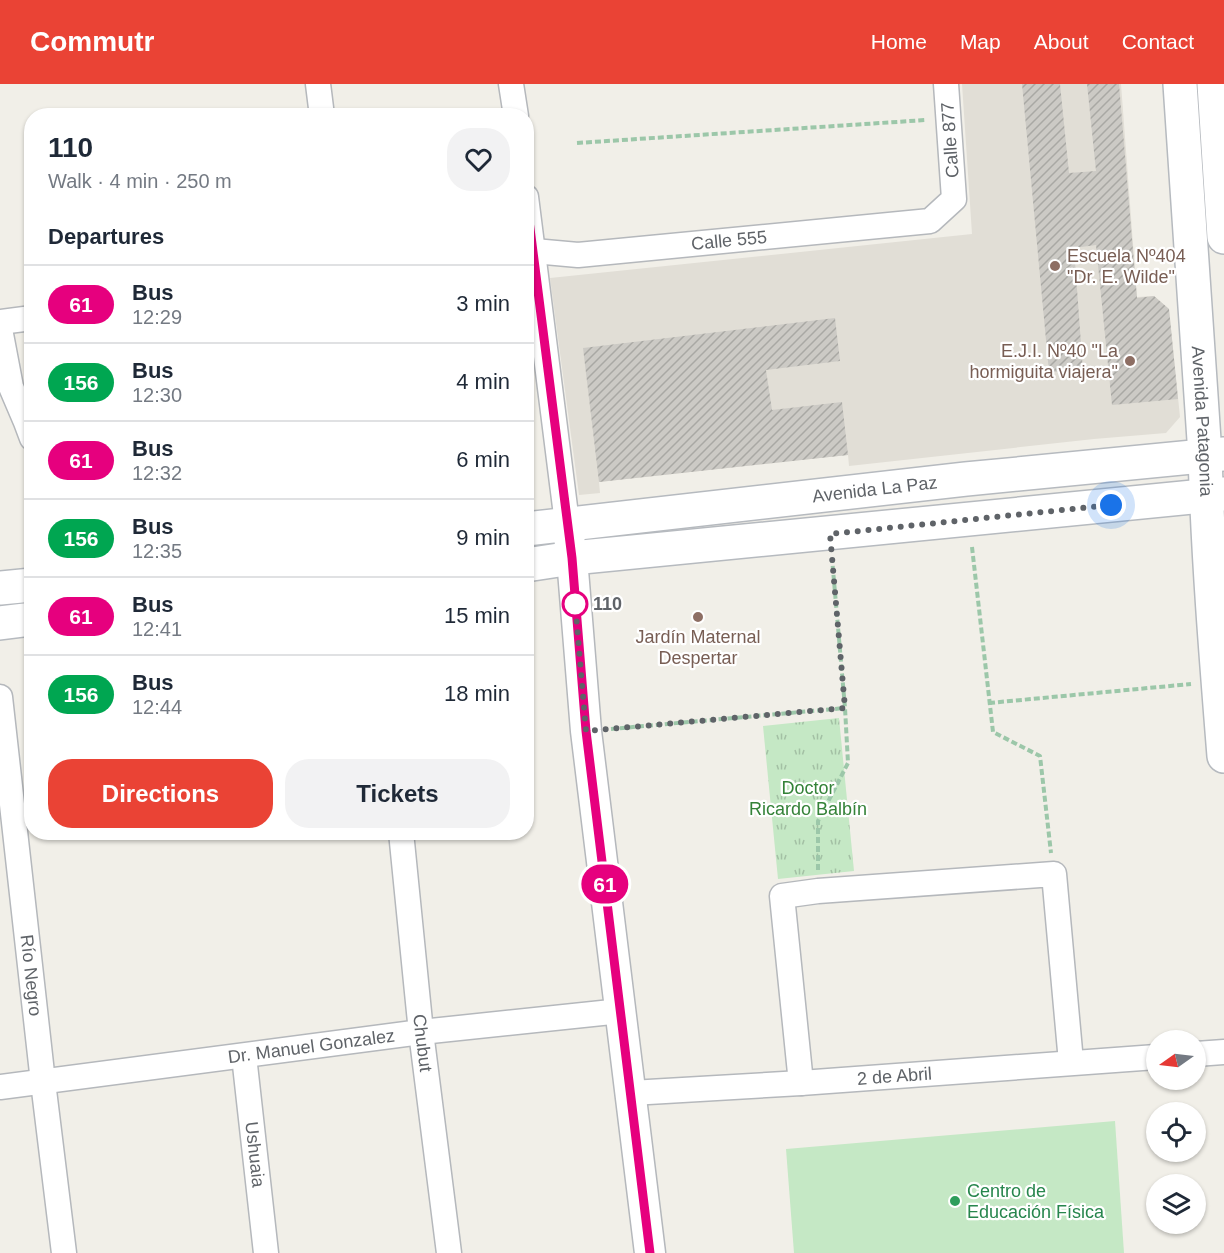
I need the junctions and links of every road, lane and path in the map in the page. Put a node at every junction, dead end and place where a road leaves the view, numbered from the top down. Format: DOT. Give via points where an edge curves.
graph roads {
  1 [pos="318,84"];
  2 [pos="511,84"];
  3 [pos="946,84"];
  4 [pos="1180,84"];
  5 [pos="1214,84"];
  6 [pos="321,108"];
  7 [pos="515,108"];
  8 [pos="948,118"];
  9 [pos="577,143"];
  10 [pos="930,221"];
  11 [pos="1224,237"];
  12 [pos="534,251"];
  13 [pos="534,280"];
  14 [pos="24,319"];
  15 [pos="0,322"];
  16 [pos="0,329"];
  17 [pos="5,389"];
  18 [pos="24,418"];
  19 [pos="1215,454"];
  20 [pos="1215,495"];
  21 [pos="969,519"];
  22 [pos="567,523"];
  23 [pos="534,528"];
  24 [pos="830,534"];
  25 [pos="572,558"];
  26 [pos="534,564"];
  27 [pos="24,586"];
  28 [pos="0,588"];
  29 [pos="24,620"];
  30 [pos="0,623"];
  31 [pos="1218,682"];
  32 [pos="0,697"];
  33 [pos="989,703"];
  34 [pos="845,708"];
  35 [pos="586,731"];
  36 [pos="1224,756"];
  37 [pos="402,840"];
  38 [pos="1054,874"];
  39 [pos="818,891"];
  40 [pos="621,1011"];
  41 [pos="421,1032"];
  42 [pos="1224,1052"];
  43 [pos="1206,1053"];
  44 [pos="244,1056"];
  45 [pos="1146,1058"];
  46 [pos="1071,1062"];
  47 [pos="43,1082"];
  48 [pos="801,1083"];
  49 [pos="0,1088"];
  50 [pos="631,1094"];
  51 [pos="64,1253"];
  52 [pos="266,1253"];
  53 [pos="449,1253"];
  54 [pos="650,1253"];
  1 -- 6 [label="street"];
  2 -- 7 [label="street"];
  3 -- 8 [label="street, Calle 877"];
  4 -- 19 [label="main road, Avenida Patagonia"];
  5 -- 11 [label="main road"];
  8 -- 9 [label="path"];
  8 -- 10 [label="street, Calle 877" via="954,199"];
  10 -- 12 [label="street, Calle 555" via="578,255"];
  13 -- 22 [label="street"];
  14 -- 15 [label="street"];
  16 -- 17 [label="street"];
  17 -- 18 [label="street"];
  19 -- 20 [label="main road, Avenida Patagonia"];
  19 -- 22 [label="main road, Avenida La Paz"];
  20 -- 21 [label="main road"];
  20 -- 31 [label="main road, Avenida Patagonia"];
  21 -- 24 [label="main road"];
  21 -- 33 [label="path"];
  22 -- 23 [label="main road, Avenida La Paz"];
  22 -- 25 [label="street"];
  24 -- 25 [label="main road"];
  24 -- 34 [label="path"];
  25 -- 26 [label="main road"];
  25 -- 35 [label="street"];
  27 -- 28 [label="main road"];
  29 -- 30 [label="main road"];
  31 -- 33 [label="path"];
  31 -- 36 [label="main road, Avenida Patagonia"];
  32 -- 47 [label="street, Río Negro"];
  33 -- 38 [label="path" via="993,732 1040,756"];
  34 -- 35 [label="path"];
  34 -- 39 [label="path" via="848,763 818,821"];
  35 -- 40 [label="street"];
  37 -- 41 [label="street, Chubut"];
  38 -- 39 [label="street"];
  38 -- 46 [label="street"];
  39 -- 48 [label="street" via="782,896"];
  40 -- 41 [label="street, Dr. Manuel Gonzalez"];
  40 -- 50 [label="street"];
  41 -- 44 [label="street, Dr. Manuel Gonzalez"];
  41 -- 53 [label="street, Chubut"];
  42 -- 43 [label="street"];
  44 -- 47 [label="street, Dr. Manuel Gonzalez"];
  44 -- 52 [label="street, Ushuaia"];
  45 -- 46 [label="street, 2 de Abril"];
  46 -- 48 [label="street, 2 de Abril"];
  47 -- 49 [label="street, Dr. Manuel Gonzalez"];
  47 -- 51 [label="street, Río Negro"];
  48 -- 50 [label="street, 2 de Abril"];
  50 -- 54 [label="street"];
}
